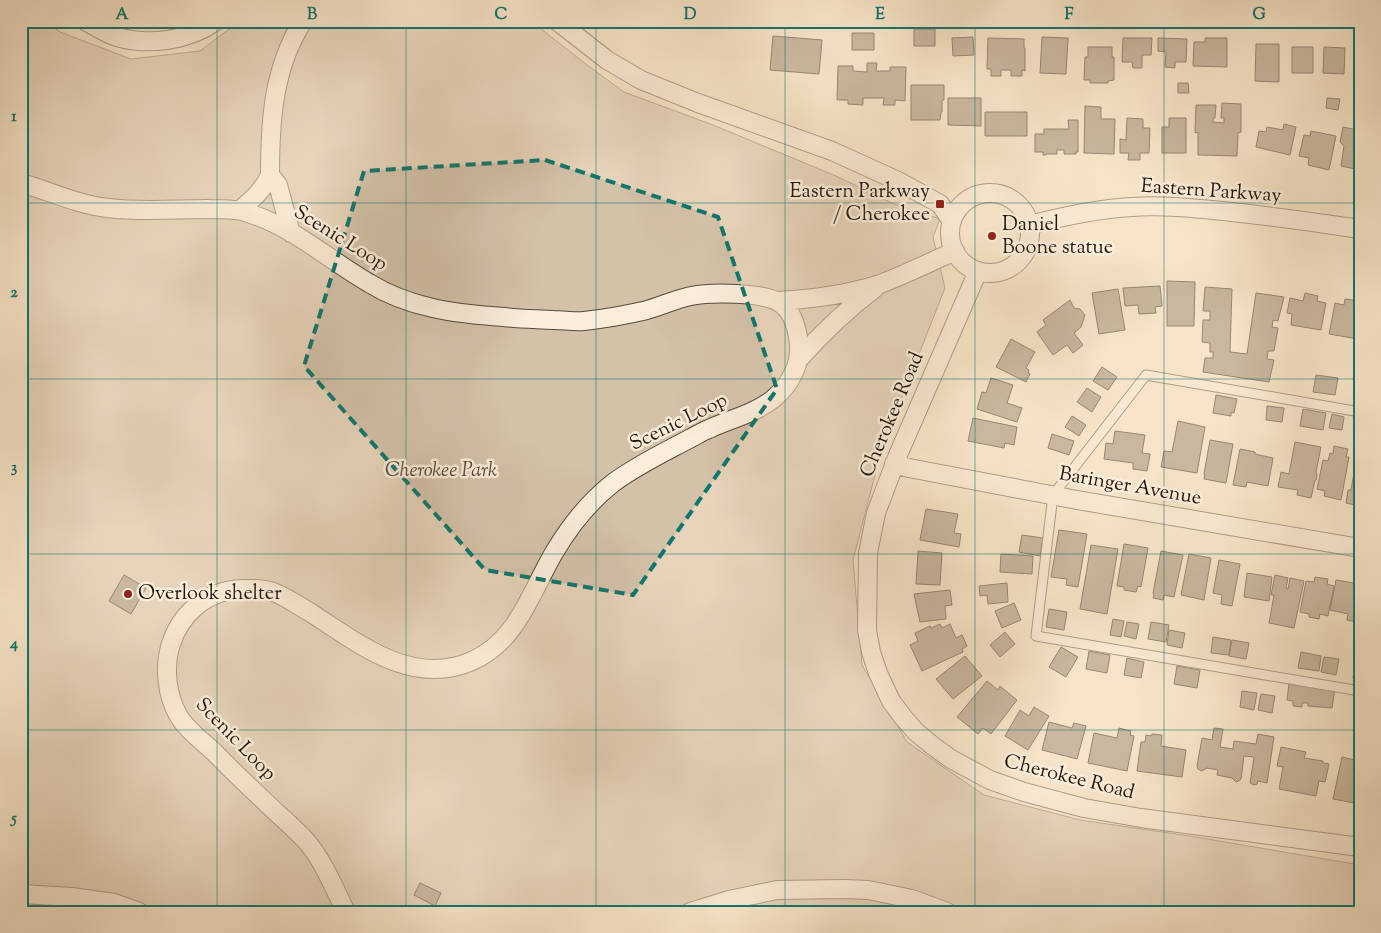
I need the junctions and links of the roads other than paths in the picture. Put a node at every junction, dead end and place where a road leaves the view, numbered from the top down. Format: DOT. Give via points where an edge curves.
graph roads {
  1 [pos="85,21"];
  2 [pos="216,21"];
  3 [pos="303,21"];
  4 [pos="557,21"];
  5 [pos="270,175"];
  6 [pos="21,183"];
  7 [pos="240,210"];
  8 [pos="951,220"];
  9 [pos="1030,225"];
  10 [pos="1360,229"];
  11 [pos="291,233"];
  12 [pos="955,251"];
  13 [pos="978,271"];
  14 [pos="881,283"];
  15 [pos="778,301"];
  16 [pos="799,359"];
  17 [pos="1360,412"];
  18 [pos="894,464"];
  19 [pos="1053,495"];
  20 [pos="1360,548"];
  21 [pos="1360,691"];
  22 [pos="1360,847"];
  23 [pos="21,894"];
  24 [pos="139,912"];
  25 [pos="346,912"];
  26 [pos="690,912"];
  27 [pos="947,912"];
  1 -- 2 [label="street" via="116,37 160,41 192,34"];
  3 -- 5 [label="street" via="279,76 273,106"];
  4 -- 8 [label="street" via="607,60 642,80 832,151 940,204"];
  5 -- 7 [label="street" via="266,185"];
  5 -- 11 [label="street" via="278,185"];
  6 -- 7 [label="street, Scenic Loop" via="111,209"];
  7 -- 11 [label="street, Scenic Loop" via="270,220"];
  8 -- 9 [label="street" via="960,205 977,194 996,192 1012,198 1025,211"];
  8 -- 12 [label="street" via="950,239"];
  9 -- 10 [label="street, Eastern Parkway" via="1094,211 1182,207"];
  9 -- 13 [label="street" via="1030,242 1025,254 1010,268 995,273"];
  11 -- 15 [label="street, Scenic Loop" via="370,285 436,309 469,315 583,321 648,310 687,296 707,293"];
  12 -- 13 [label="street" via="965,264"];
  12 -- 14 [label="street"];
  13 -- 18 [label="street, Cherokee Road"];
  14 -- 15 [label="street" via="826,297"];
  14 -- 16 [label="street" via="844,312"];
  15 -- 16 [label="street, Scenic Loop" via="787,310 798,332"];
  16 -- 25 [label="street, Scenic Loop" via="787,383 768,402 657,456 601,494 554,552 510,632 494,648 469,663 435,670 403,665 376,653 271,591 227,590 203,601 189,612 175,633 167,659 169,689 176,711 186,725 305,840 326,871"];
  17 -- 19 [label="lane" via="1146,375"];
  18 -- 19 [label="street, Baringer Avenue"];
  18 -- 22 [label="street, Cherokee Road" via="876,513 868,553 867,630 878,673 891,701 916,732 933,746 990,780 1084,808"];
  19 -- 20 [label="street, Baringer Avenue"];
  19 -- 21 [label="lane" via="1036,636"];
  23 -- 24 [label="street" via="114,903"];
  26 -- 27 [label="street" via="777,890 844,889 868,890 912,899"];
}
